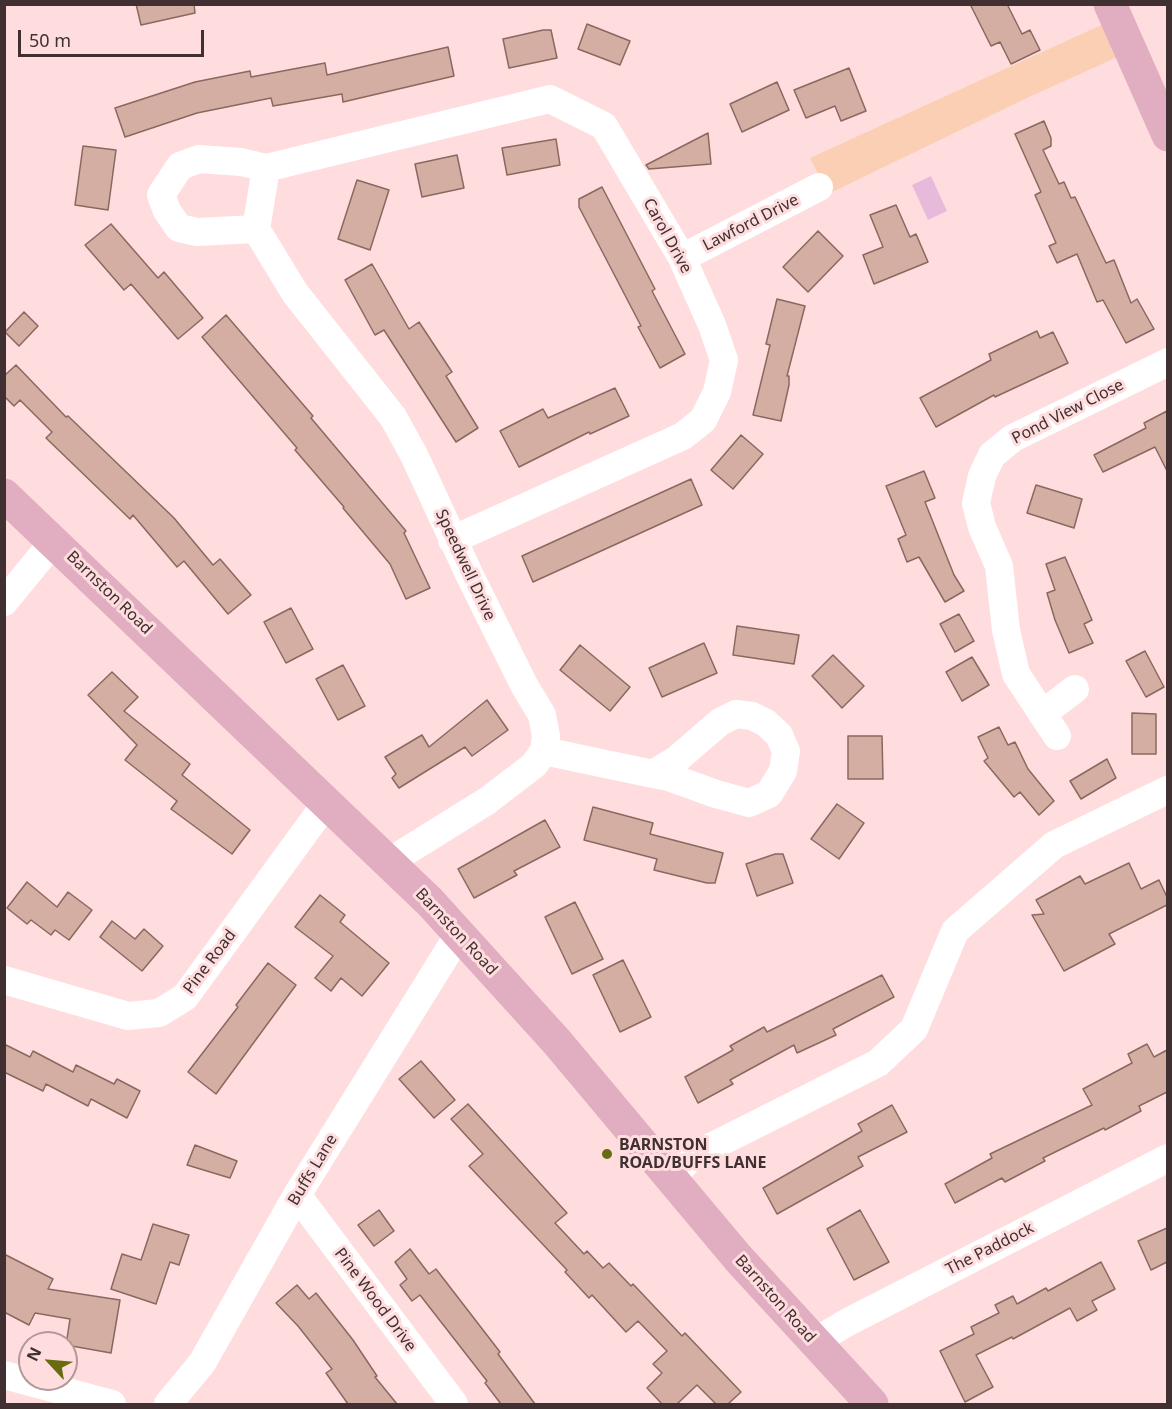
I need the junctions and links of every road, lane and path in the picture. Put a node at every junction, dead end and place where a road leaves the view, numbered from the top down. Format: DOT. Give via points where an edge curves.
graph roads {
  1 [pos="1110,4"];
  2 [pos="1167,135"];
  3 [pos="266,168"];
  4 [pos="819,187"];
  5 [pos="256,229"];
  6 [pos="682,258"];
  7 [pos="1167,362"];
  8 [pos="4,495"];
  9 [pos="452,540"];
  10 [pos="54,541"];
  11 [pos="4,602"];
  12 [pos="1075,689"];
  13 [pos="544,752"];
  14 [pos="653,774"];
  15 [pos="1167,790"];
  16 [pos="327,802"];
  17 [pos="389,862"];
  18 [pos="459,934"];
  19 [pos="4,980"];
  20 [pos="1167,1158"];
  21 [pos="671,1179"];
  22 [pos="297,1195"];
  23 [pos="814,1342"];
  24 [pos="4,1375"];
  25 [pos="112,1404"];
  26 [pos="168,1404"];
  27 [pos="454,1404"];
  28 [pos="872,1404"];
  1 -- 2 [label="main road"];
  3 -- 5 [label="street"];
  3 -- 5 [label="street" via="199,159 180,166 161,195 179,228 197,232"];
  3 -- 6 [label="street, Carol Drive" via="550,99 604,126"];
  4 -- 6 [label="street, Lawford Drive"];
  5 -- 9 [label="street, Speedwell Drive" via="295,293 393,417"];
  6 -- 9 [label="street, Carol Drive" via="724,360 717,392 703,420 683,436"];
  7 -- 12 [label="street, Pond View Close" via="1013,438 992,455 982,476 976,503 999,566 1006,630 1016,674 1050,725"];
  8 -- 10 [label="main road, Barnston Road"];
  9 -- 13 [label="street, Speedwell Drive" via="542,715"];
  10 -- 11 [label="street"];
  10 -- 16 [label="main road, Barnston Road"];
  13 -- 14 [label="street"];
  13 -- 17 [label="street" via="534,765 488,801"];
  15 -- 21 [label="street" via="1054,845 956,932 914,1029 878,1063 691,1157"];
  16 -- 17 [label="main road, Barnston Road"];
  16 -- 19 [label="street, Pine Road" via="185,997 159,1013 128,1016"];
  17 -- 18 [label="main road, Barnston Road"];
  18 -- 21 [label="main road, Barnston Road" via="557,1042"];
  18 -- 22 [label="street, Buffs Lane"];
  20 -- 23 [label="street, The Paddock"];
  21 -- 23 [label="main road, Barnston Road"];
  22 -- 26 [label="street, Buffs Lane" via="202,1363"];
  22 -- 27 [label="street, Pine Wood Drive"];
  23 -- 28 [label="main road, Barnston Road"];
  24 -- 25 [label="street"];
}
